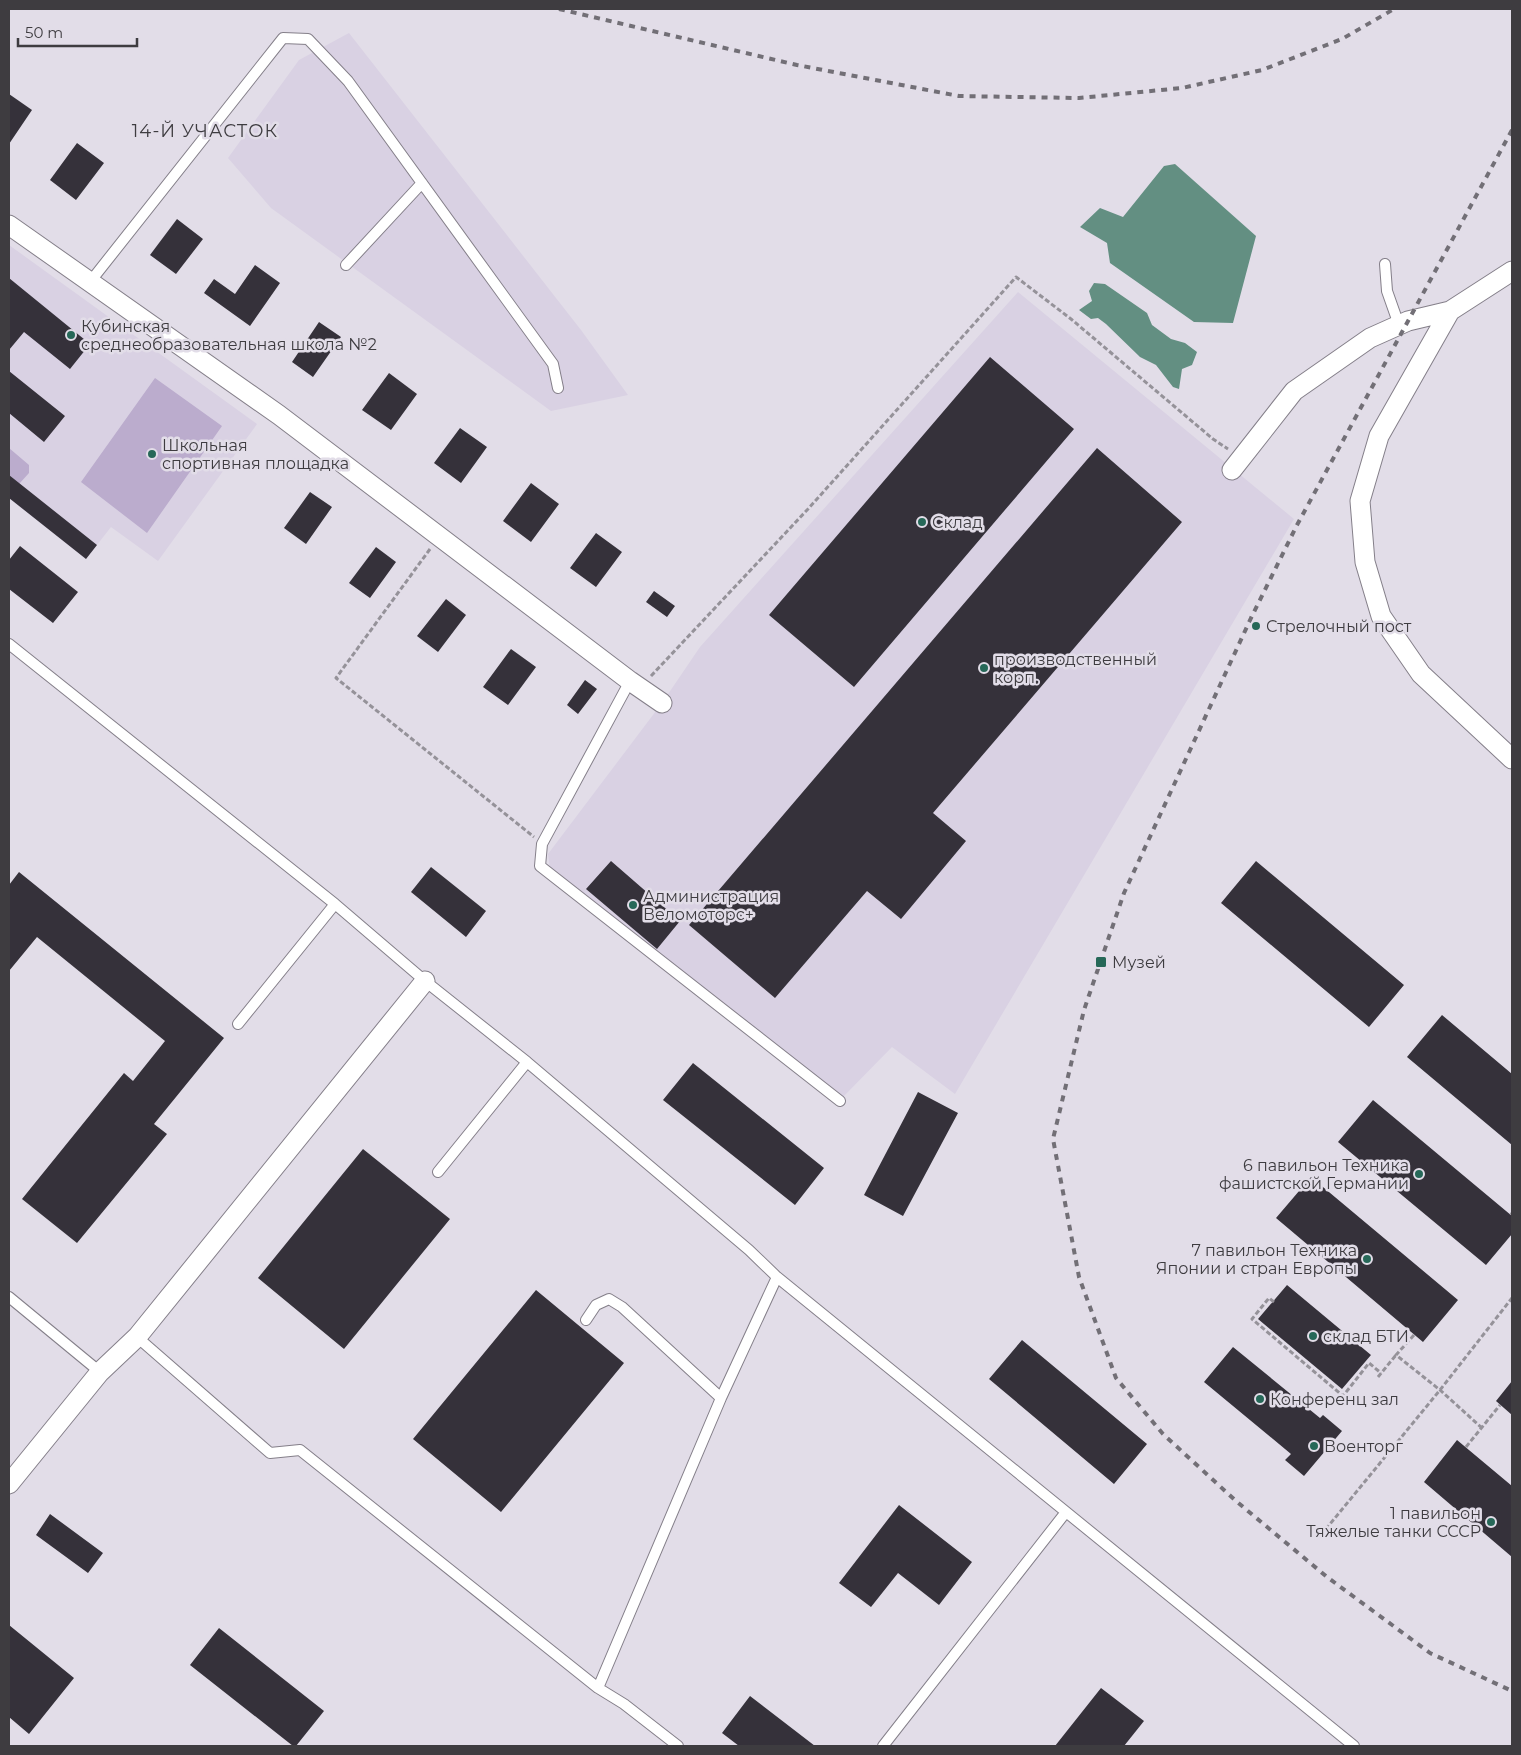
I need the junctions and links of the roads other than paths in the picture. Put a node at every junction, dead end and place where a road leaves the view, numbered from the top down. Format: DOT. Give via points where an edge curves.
graph roads {
  1 [pos="422,184"];
  2 [pos="9,225"];
  3 [pos="1385,264"];
  4 [pos="346,265"];
  5 [pos="1512,270"];
  6 [pos="90,282"];
  7 [pos="1450,311"];
  8 [pos="1399,325"];
  9 [pos="558,388"];
  10 [pos="1237,464"];
  11 [pos="9,644"];
  12 [pos="635,684"];
  13 [pos="662,703"];
  14 [pos="1512,759"];
  15 [pos="335,904"];
  16 [pos="425,981"];
  17 [pos="238,1024"];
  18 [pos="527,1062"];
  19 [pos="840,1102"];
  20 [pos="438,1172"];
  21 [pos="777,1276"];
  22 [pos="9,1297"];
  23 [pos="586,1320"];
  24 [pos="137,1337"];
  25 [pos="100,1372"];
  26 [pos="721,1398"];
  27 [pos="9,1484"];
  28 [pos="1066,1512"];
  29 [pos="598,1688"];
  30 [pos="678,1746"];
  31 [pos="883,1746"];
  32 [pos="1354,1746"];
  1 -- 4 [label="lane"];
  1 -- 6 [label="lane" via="348,81 308,39 283,38"];
  1 -- 9 [label="lane" via="553,364"];
  2 -- 6 [label="street"];
  3 -- 8 [label="lane" via="1387,292"];
  5 -- 7 [label="street"];
  6 -- 12 [label="street" via="279,415"];
  7 -- 8 [label="street"];
  7 -- 14 [label="street" via="1379,436 1360,501 1365,562 1381,616 1421,674"];
  8 -- 10 [label="street" via="1370,338 1294,391"];
  11 -- 15 [label="lane"];
  12 -- 13 [label="street"];
  12 -- 19 [label="lane" via="542,844 540,866"];
  15 -- 16 [label="lane"];
  15 -- 17 [label="lane"];
  16 -- 18 [label="lane"];
  16 -- 24 [label="street"];
  18 -- 20 [label="lane"];
  18 -- 21 [label="lane"];
  21 -- 26 [label="lane"];
  21 -- 28 [label="lane"];
  22 -- 25 [label="lane"];
  23 -- 26 [label="lane" via="596,1305 609,1299 622,1307"];
  24 -- 25 [label="street"];
  24 -- 29 [label="lane" via="270,1453 300,1450"];
  25 -- 27 [label="street"];
  26 -- 29 [label="lane"];
  28 -- 31 [label="lane"];
  28 -- 32 [label="lane"];
  29 -- 30 [label="lane"];
}
